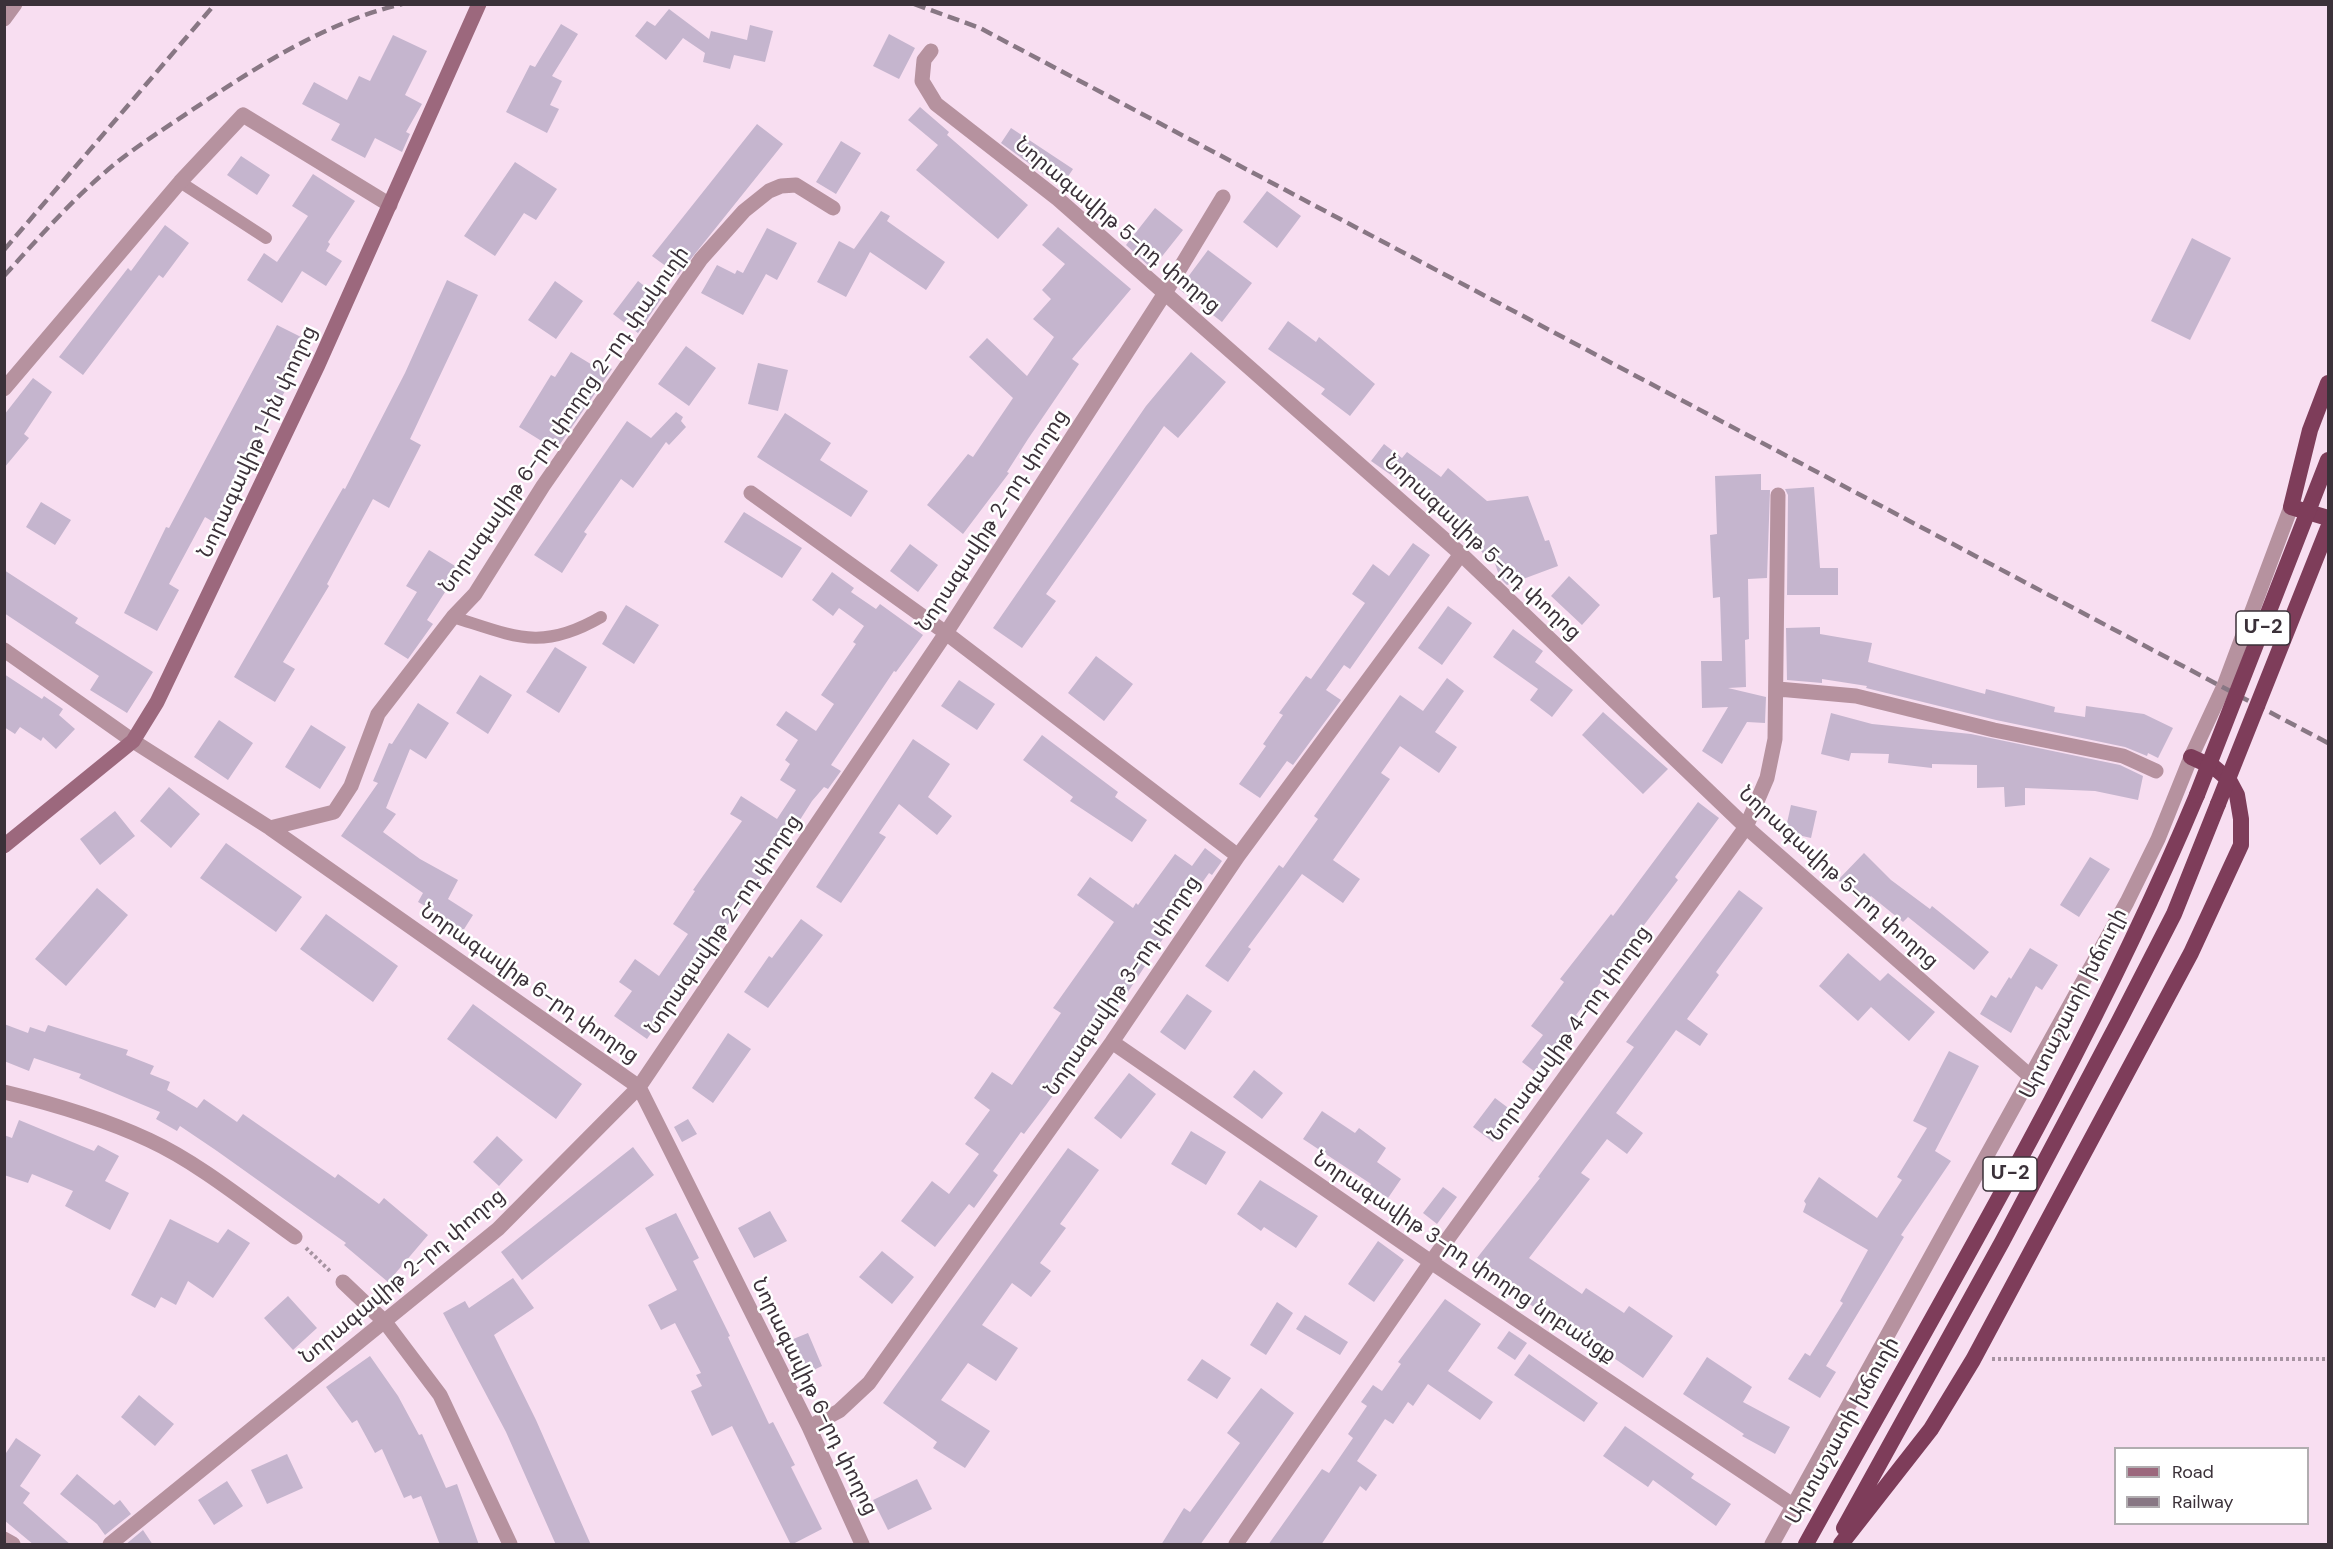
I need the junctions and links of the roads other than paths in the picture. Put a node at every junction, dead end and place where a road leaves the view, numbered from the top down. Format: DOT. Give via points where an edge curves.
graph roads {
  1 [pos="15,4"];
  2 [pos="479,4"];
  3 [pos="4,19"];
  4 [pos="931,51"];
  5 [pos="180,182"];
  6 [pos="1223,197"];
  7 [pos="390,205"];
  8 [pos="833,208"];
  9 [pos="266,238"];
  10 [pos="1165,293"];
  11 [pos="2328,383"];
  12 [pos="4,389"];
  13 [pos="2328,460"];
  14 [pos="751,493"];
  15 [pos="1778,495"];
  16 [pos="2291,507"];
  17 [pos="2328,518"];
  18 [pos="2328,528"];
  19 [pos="1461,554"];
  20 [pos="453,617"];
  21 [pos="601,617"];
  22 [pos="946,633"];
  23 [pos="4,650"];
  24 [pos="1778,689"];
  25 [pos="133,741"];
  26 [pos="2191,757"];
  27 [pos="2156,771"];
  28 [pos="1746,827"];
  29 [pos="270,828"];
  30 [pos="4,846"];
  31 [pos="1238,856"];
  32 [pos="1112,1042"];
  33 [pos="2031,1077"];
  34 [pos="639,1087"];
  35 [pos="4,1092"];
  36 [pos="295,1237"];
  37 [pos="1431,1262"];
  38 [pos="343,1282"];
  39 [pos="385,1322"];
  40 [pos="808,1427"];
  41 [pos="1794,1506"];
  42 [pos="4,1539"];
  43 [pos="13,1545"];
  44 [pos="110,1545"];
  45 [pos="510,1545"];
  46 [pos="862,1545"];
  47 [pos="1236,1545"];
  48 [pos="1772,1545"];
  49 [pos="1806,1545"];
  50 [pos="1834,1545"];
  51 [pos="1841,1545"];
  1 -- 3 [label="street"];
  2 -- 7 [label="main road, Նորագավիթ 1-ին փողոց"];
  4 -- 10 [label="street, Նորագավիթ 5-րդ փողոց" via="924,60 922,81 936,104 1058,199"];
  5 -- 7 [label="street" via="243,115"];
  5 -- 9 [label="lane"];
  5 -- 12 [label="street"];
  6 -- 10 [label="street, Նորագավիթ 2-րդ փողոց"];
  7 -- 25 [label="main road, Նորագավիթ 1-ին փողոց" via="314,376 157,702"];
  8 -- 20 [label="street, Նորագավիթ 6-րդ փողոց 2-րդ փակուղի" via="796,185 769,190 744,211 701,259 543,486 475,594"];
  10 -- 19 [label="street, Նորագավիթ 5-րդ փողոց"];
  10 -- 22 [label="street, Նորագավիթ 2-րդ փողոց"];
  11 -- 16 [label="highway" via="2310,430"];
  13 -- 49 [label="highway, Արտաշատի խճուղի / Մ-2, bridge" via="2154,896 2100,1008"];
  14 -- 22 [label="street"];
  15 -- 24 [label="street, Նորագավիթ 4-րդ փողոց"];
  16 -- 17 [label="highway"];
  16 -- 26 [label="street, Արտաշատի խճուղի" via="2224,686"];
  18 -- 50 [label="highway, Մ-2, bridge" via="2174,914 2002,1242"];
  19 -- 28 [label="street, Նորագավիթ 5-րդ փողոց"];
  19 -- 31 [label="street, Նորագավիթ 3-րդ փողոց"];
  20 -- 21 [label="lane" via="534,640 558,637"];
  20 -- 29 [label="street, Նորագավիթ 6-րդ փողոց 2-րդ փակուղի" via="378,714 351,786 334,812"];
  22 -- 31 [label="street"];
  22 -- 34 [label="street, Նորագավիթ 2-րդ փողոց"];
  23 -- 25 [label="street, Նորագավիթ 6-րդ փողոց"];
  24 -- 27 [label="street" via="1856,696 2123,756"];
  24 -- 28 [label="street, Նորագավիթ 4-րդ փողոց" via="1775,739 1767,778"];
  25 -- 29 [label="street, Նորագավիթ 6-րդ փողոց"];
  25 -- 30 [label="main road, Նորագավիթ 1-ին փողոց"];
  26 -- 33 [label="street, Արտաշատի խճուղի" via="2127,902"];
  26 -- 51 [label="highway" via="2215,768 2229,780 2238,803 2241,845 2191,953 1973,1360 1931,1429"];
  28 -- 33 [label="street, Նորագավիթ 5-րդ փողոց"];
  28 -- 37 [label="street, Նորագավիթ 4-րդ փողոց"];
  29 -- 34 [label="street, Նորագավիթ 6-րդ փողոց"];
  31 -- 32 [label="street, Նորագավիթ 3-րդ փողոց"];
  32 -- 37 [label="street, Նորագավիթ 3-րդ փողոց նրբանցք"];
  32 -- 40 [label="street, Նորագավիթ 3-րդ փողոց" via="869,1383 839,1411"];
  33 -- 41 [label="street, Արտաշատի խճուղի"];
  34 -- 39 [label="street, Նորագավիթ 2-րդ փողոց" via="498,1229"];
  34 -- 40 [label="street, Նորագավիթ 6-րդ փողոց"];
  35 -- 36 [label="street" via="73,1109 151,1141 224,1186"];
  37 -- 41 [label="street, Նորագավիթ 3-րդ փողոց նրբանցք"];
  37 -- 47 [label="street, Նորագավիթ 4-րդ փողոց"];
  38 -- 39 [label="street"];
  39 -- 44 [label="street, Նորագավիթ 2-րդ փողոց"];
  39 -- 45 [label="street" via="440,1395"];
  40 -- 46 [label="street, Նորագավիթ 6-րդ փողոց"];
  41 -- 48 [label="street, Արտաշատի խճուղի"];
  42 -- 43 [label="street"];
}
